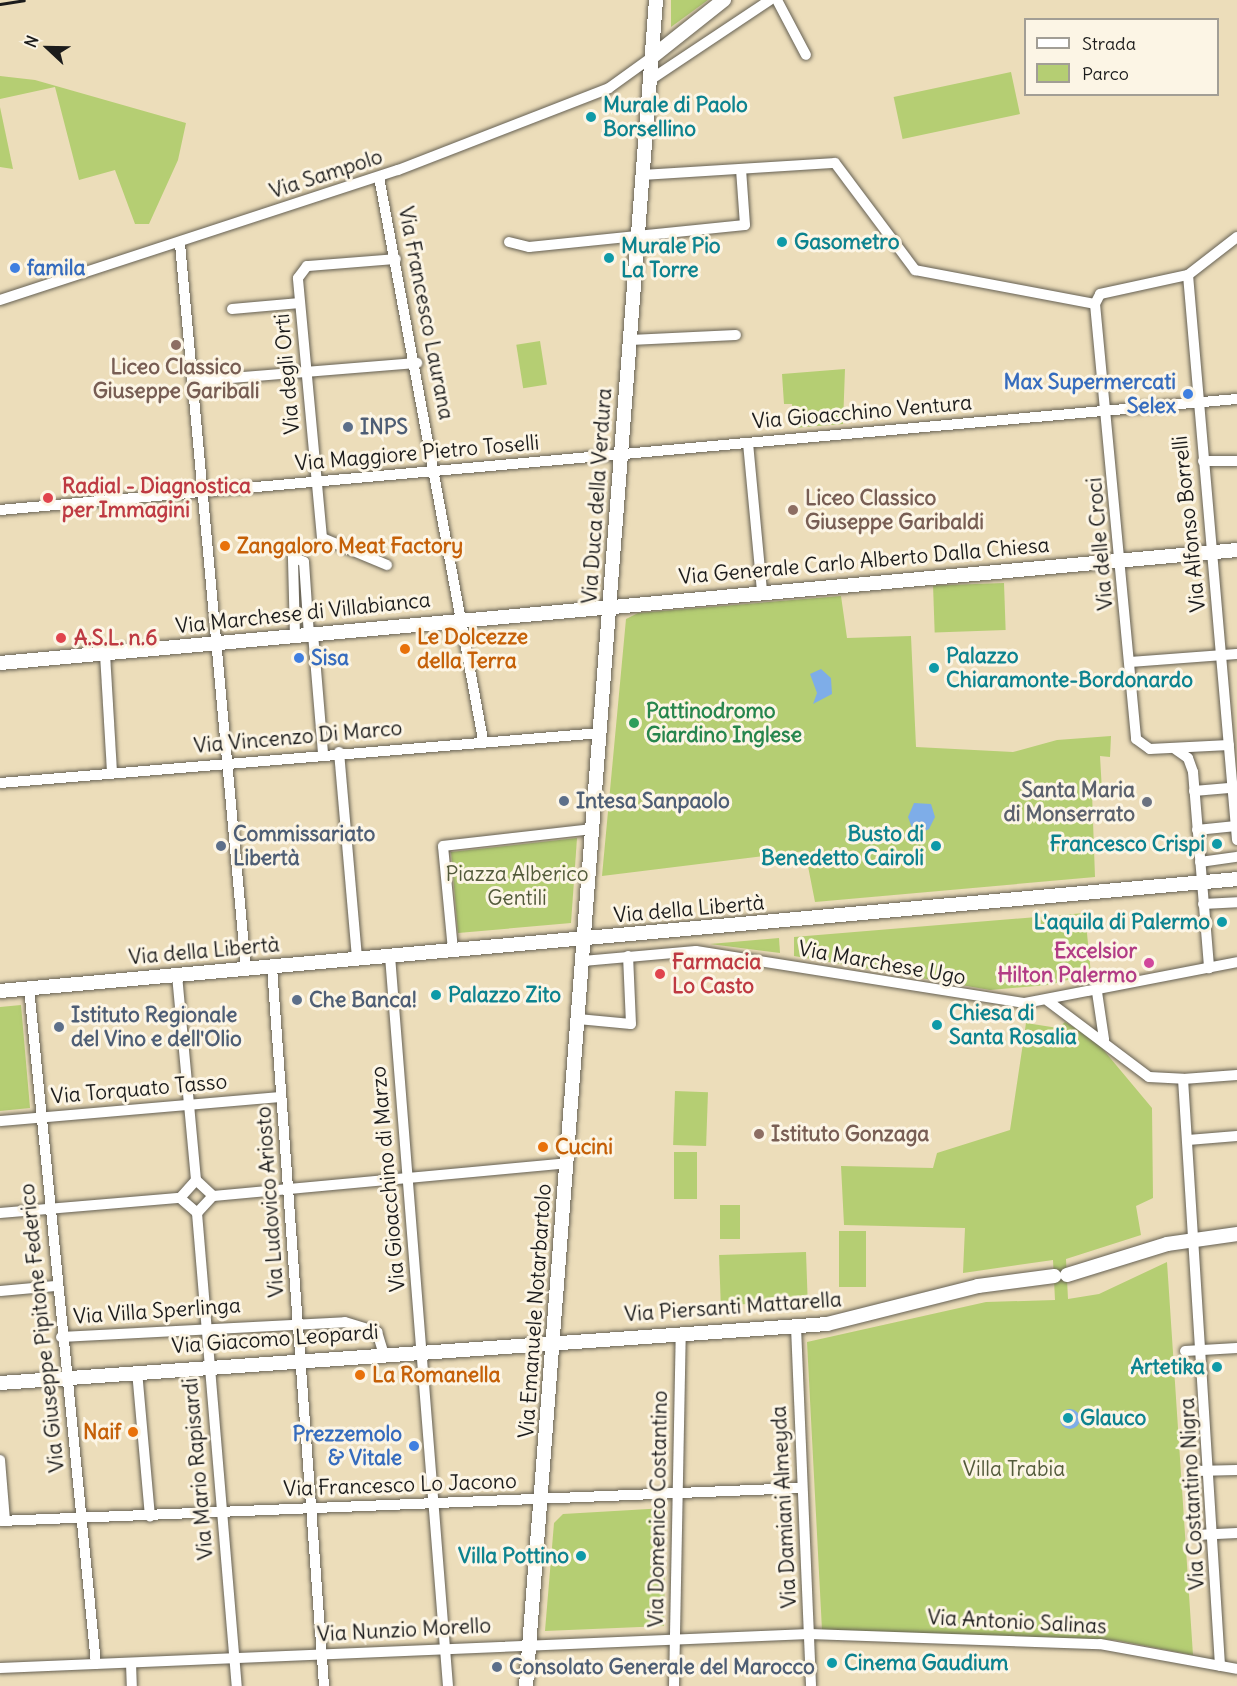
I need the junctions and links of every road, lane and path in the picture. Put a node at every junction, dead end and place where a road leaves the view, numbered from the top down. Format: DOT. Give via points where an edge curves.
graph roads {
  1 [pos="656,0"];
  2 [pos="724,0"];
  3 [pos="770,0"];
  4 [pos="777,0"];
  5 [pos="806,55"];
  6 [pos="652,57"];
  7 [pos="650,80"];
  8 [pos="741,169"];
  9 [pos="643,175"];
  10 [pos="379,177"];
  11 [pos="638,237"];
  12 [pos="1237,237"];
  13 [pos="509,242"];
  14 [pos="180,244"];
  15 [pos="396,259"];
  16 [pos="1188,275"];
  17 [pos="0,300"];
  18 [pos="300,303"];
  19 [pos="1095,304"];
  20 [pos="232,309"];
  21 [pos="736,335"];
  22 [pos="630,340"];
  23 [pos="417,363"];
  24 [pos="305,372"];
  25 [pos="193,381"];
  26 [pos="1237,399"];
  27 [pos="1196,402"];
  28 [pos="1106,409"];
  29 [pos="748,443"];
  30 [pos="622,454"];
  31 [pos="1203,461"];
  32 [pos="1237,461"];
  33 [pos="437,470"];
  34 [pos="317,482"];
  35 [pos="202,491"];
  36 [pos="0,510"];
  37 [pos="1237,550"];
  38 [pos="1212,552"];
  39 [pos="1122,560"];
  40 [pos="387,565"];
  41 [pos="762,591"];
  42 [pos="610,610"];
  43 [pos="463,622"];
  44 [pos="308,636"];
  45 [pos="217,645"];
  46 [pos="1237,654"];
  47 [pos="1221,655"];
  48 [pos="105,656"];
  49 [pos="1130,662"];
  50 [pos="0,663"];
  51 [pos="0,668"];
  52 [pos="600,733"];
  53 [pos="483,740"];
  54 [pos="1228,745"];
  55 [pos="1175,749"];
  56 [pos="339,752"];
  57 [pos="323,753"];
  58 [pos="228,762"];
  59 [pos="1234,768"];
  60 [pos="112,773"];
  61 [pos="0,783"];
  62 [pos="1232,788"];
  63 [pos="1194,791"];
  64 [pos="1236,826"];
  65 [pos="592,830"];
  66 [pos="1197,830"];
  67 [pos="1237,840"];
  68 [pos="1237,857"];
  69 [pos="1200,862"];
  70 [pos="1237,879"];
  71 [pos="1201,882"];
  72 [pos="1237,902"];
  73 [pos="1203,904"];
  74 [pos="584,939"];
  75 [pos="453,950"];
  76 [pos="390,956"];
  77 [pos="628,956"];
  78 [pos="357,959"];
  79 [pos="583,961"];
  80 [pos="1237,962"];
  81 [pos="272,967"];
  82 [pos="1209,968"];
  83 [pos="246,969"];
  84 [pos="177,975"];
  85 [pos="29,988"];
  86 [pos="0,991"];
  87 [pos="1097,992"];
  88 [pos="1048,1001"];
  89 [pos="578,1019"];
  90 [pos="1104,1039"];
  91 [pos="1237,1075"];
  92 [pos="1184,1079"];
  93 [pos="281,1097"];
  94 [pos="189,1104"];
  95 [pos="41,1117"];
  96 [pos="0,1121"];
  97 [pos="1237,1136"];
  98 [pos="1188,1140"];
  99 [pos="567,1163"];
  100 [pos="407,1178"];
  101 [pos="196,1180"];
  102 [pos="289,1189"];
  103 [pos="213,1196"];
  104 [pos="180,1198"];
  105 [pos="49,1208"];
  106 [pos="0,1213"];
  107 [pos="197,1213"];
  108 [pos="1237,1234"];
  109 [pos="1195,1238"];
  110 [pos="56,1286"];
  111 [pos="0,1291"];
  112 [pos="299,1321"];
  113 [pos="206,1326"];
  114 [pos="796,1327"];
  115 [pos="681,1333"];
  116 [pos="61,1337"];
  117 [pos="554,1341"];
  118 [pos="1237,1348"];
  119 [pos="421,1349"];
  120 [pos="1203,1350"];
  121 [pos="1185,1351"];
  122 [pos="383,1352"];
  123 [pos="302,1357"];
  124 [pos="209,1364"];
  125 [pos="137,1371"];
  126 [pos="65,1377"];
  127 [pos="0,1383"];
  128 [pos="0,1460"];
  129 [pos="1210,1470"];
  130 [pos="1237,1470"];
  131 [pos="1195,1471"];
  132 [pos="802,1488"];
  133 [pos="679,1492"];
  134 [pos="541,1498"];
  135 [pos="434,1504"];
  136 [pos="312,1508"];
  137 [pos="221,1512"];
  138 [pos="150,1516"];
  139 [pos="81,1519"];
  140 [pos="3,1521"];
  141 [pos="1237,1533"];
  142 [pos="1196,1534"];
  143 [pos="1214,1534"];
  144 [pos="810,1634"];
  145 [pos="676,1638"];
  146 [pos="529,1644"];
  147 [pos="444,1647"];
  148 [pos="322,1653"];
  149 [pos="235,1657"];
  150 [pos="131,1663"];
  151 [pos="96,1664"];
  152 [pos="1220,1666"];
  153 [pos="0,1668"];
  154 [pos="1237,1669"];
  155 [pos="132,1686"];
  156 [pos="237,1686"];
  157 [pos="324,1686"];
  158 [pos="448,1686"];
  159 [pos="526,1686"];
  160 [pos="674,1686"];
  161 [pos="812,1686"];
  1 -- 6 [label="street, Via Duca della Verdura"];
  2 -- 6 [label="street"];
  3 -- 7 [label="street"];
  4 -- 5 [label="street"];
  6 -- 7 [label="street, Via Duca della Verdura"];
  6 -- 10 [label="street, Via Sampolo" via="609,88"];
  7 -- 9 [label="street, Via Duca della Verdura"];
  8 -- 9 [label="street"];
  8 -- 11 [label="street" via="745,225"];
  8 -- 19 [label="street" via="835,163 915,270"];
  9 -- 11 [label="street, Via Duca della Verdura"];
  10 -- 14 [label="street, Via Sampolo"];
  10 -- 15 [label="street, Via Francesco Laurana"];
  11 -- 13 [label="street" via="529,247"];
  11 -- 22 [label="street, Via Duca della Verdura"];
  12 -- 16 [label="street"];
  14 -- 17 [label="street, Via Sampolo"];
  14 -- 25 [label="street"];
  15 -- 18 [label="street, Via degli Orti" via="307,266 298,278"];
  15 -- 23 [label="street, Via Francesco Laurana"];
  16 -- 19 [label="street" via="1100,294"];
  16 -- 27 [label="street, Via Alfonso Borrelli"];
  18 -- 20 [label="street"];
  18 -- 24 [label="street, Via degli Orti"];
  19 -- 28 [label="street, Via delle Croci"];
  21 -- 22 [label="street"];
  22 -- 30 [label="street, Via Duca della Verdura"];
  23 -- 24 [label="street"];
  23 -- 33 [label="street, Via Francesco Laurana"];
  24 -- 25 [label="street"];
  24 -- 34 [label="street, Via degli Orti"];
  25 -- 35 [label="street"];
  26 -- 27 [label="street, Via Gioacchino Ventura"];
  27 -- 28 [label="street, Via Gioacchino Ventura"];
  27 -- 31 [label="street, Via Alfonso Borrelli"];
  28 -- 29 [label="street, Via Gioacchino Ventura"];
  28 -- 39 [label="street, Via delle Croci"];
  29 -- 30 [label="street, Via Gioacchino Ventura"];
  29 -- 41 [label="street"];
  30 -- 33 [label="street, Via Maggiore Pietro Toselli"];
  30 -- 42 [label="street, Via Duca della Verdura"];
  31 -- 32 [label="street"];
  31 -- 38 [label="street, Via Alfonso Borrelli"];
  33 -- 34 [label="street, Via Maggiore Pietro Toselli"];
  33 -- 43 [label="street, Via Francesco Laurana"];
  34 -- 35 [label="street, Via Maggiore Pietro Toselli"];
  34 -- 40 [label="street, Via degli Orti" via="322,538"];
  35 -- 36 [label="street, Via Maggiore Pietro Toselli"];
  35 -- 45 [label="street"];
  37 -- 38 [label="street, Via Generale Carlo Alberto Dalla Chiesa"];
  38 -- 39 [label="street, Via Generale Carlo Alberto Dalla Chiesa"];
  38 -- 47 [label="street, Via Alfonso Borrelli"];
  39 -- 41 [label="street, Via Generale Carlo Alberto Dalla Chiesa"];
  39 -- 49 [label="street, Via delle Croci"];
  41 -- 42 [label="street, Via Generale Carlo Alberto Dalla Chiesa"];
  42 -- 43 [label="street, Via Marchese di Villabianca"];
  42 -- 52 [label="street, Via Duca della Verdura"];
  43 -- 44 [label="street, Via Marchese di Villabianca"];
  43 -- 53 [label="street, Via Francesco Laurana"];
  44 -- 44 [label="street" via="304,562 293,557"];
  44 -- 45 [label="street, Via Marchese di Villabianca"];
  44 -- 57 [label="street"];
  45 -- 48 [label="street, Via Marchese di Villabianca"];
  45 -- 58 [label="street"];
  46 -- 47 [label="street"];
  47 -- 49 [label="street"];
  47 -- 54 [label="street, Via Alfonso Borrelli"];
  48 -- 50 [label="street, Via Marchese di Villabianca"];
  48 -- 51 [label="street, Via Marchese di Villabianca"];
  48 -- 60 [label="street"];
  49 -- 55 [label="street, Via delle Croci" via="1136,739 1150,749"];
  52 -- 53 [label="street, Via Vincenzo Di Marco"];
  52 -- 65 [label="street, Via Duca della Verdura"];
  53 -- 56 [label="street, Via Vincenzo Di Marco"];
  54 -- 55 [label="street"];
  54 -- 59 [label="street, Via Alfonso Borrelli"];
  55 -- 63 [label="street" via="1191,765"];
  56 -- 57 [label="street, Via Vincenzo Di Marco"];
  56 -- 78 [label="street"];
  57 -- 58 [label="street, Via Vincenzo Di Marco"];
  58 -- 60 [label="street, Via Vincenzo Di Marco"];
  58 -- 83 [label="street"];
  59 -- 62 [label="street, Via Alfonso Borrelli"];
  60 -- 61 [label="street, Via Vincenzo Di Marco"];
  62 -- 63 [label="street"];
  62 -- 64 [label="street, Via Alfonso Borrelli"];
  63 -- 66 [label="street"];
  64 -- 66 [label="street"];
  64 -- 67 [label="street, Via Alfonso Borrelli"];
  65 -- 74 [label="street, Via Duca della Verdura"];
  65 -- 75 [label="street" via="443,846"];
  66 -- 69 [label="street"];
  68 -- 69 [label="street"];
  69 -- 71 [label="street"];
  70 -- 71 [label="street, Via della Libertà"];
  71 -- 73 [label="street"];
  71 -- 74 [label="street, Via della Libertà"];
  72 -- 73 [label="street"];
  73 -- 82 [label="street"];
  74 -- 75 [label="street, Via della Libertà"];
  74 -- 79 [label="street, Via Emanuele Notarbartolo"];
  75 -- 76 [label="street, Via della Libertà"];
  76 -- 78 [label="street, Via della Libertà"];
  76 -- 100 [label="street, Via Gioacchino di Marzo"];
  77 -- 79 [label="street, Via Marchese Ugo"];
  77 -- 88 [label="street, Via Marchese Ugo" via="696,951 985,1000"];
  77 -- 89 [label="street" via="631,1024"];
  78 -- 81 [label="street, Via della Libertà"];
  79 -- 89 [label="street, Via Emanuele Notarbartolo"];
  80 -- 82 [label="street, Via Marchese Ugo"];
  81 -- 83 [label="street, Via della Libertà"];
  81 -- 93 [label="street, Via Ludovico Ariosto"];
  82 -- 87 [label="street, Via Marchese Ugo"];
  83 -- 84 [label="street, Via della Libertà"];
  84 -- 85 [label="street, Via della Libertà"];
  84 -- 94 [label="street"];
  85 -- 86 [label="street, Via della Libertà"];
  85 -- 95 [label="street, Via Giuseppe Pipitone Federico"];
  87 -- 88 [label="street, Via Marchese Ugo"];
  87 -- 90 [label="street"];
  88 -- 90 [label="street"];
  89 -- 99 [label="street, Via Emanuele Notarbartolo"];
  90 -- 92 [label="street" via="1149,1077"];
  91 -- 92 [label="street"];
  92 -- 98 [label="street, Via Costantino Nigra"];
  93 -- 94 [label="street, Via Torquato Tasso"];
  93 -- 102 [label="street, Via Ludovico Ariosto"];
  94 -- 95 [label="street, Via Torquato Tasso"];
  94 -- 101 [label="street"];
  95 -- 96 [label="street, Via Torquato Tasso"];
  95 -- 105 [label="street, Via Giuseppe Pipitone Federico"];
  97 -- 98 [label="street"];
  98 -- 109 [label="street, Via Costantino Nigra"];
  99 -- 100 [label="street"];
  99 -- 117 [label="street, Via Emanuele Notarbartolo"];
  100 -- 102 [label="street"];
  100 -- 119 [label="street, Via Gioacchino di Marzo"];
  101 -- 103 [label="street"];
  101 -- 104 [label="street"];
  102 -- 103 [label="street"];
  102 -- 112 [label="street, Via Ludovico Ariosto"];
  103 -- 107 [label="street"];
  104 -- 105 [label="street"];
  104 -- 107 [label="street"];
  105 -- 106 [label="street"];
  105 -- 110 [label="street, Via Giuseppe Pipitone Federico"];
  107 -- 113 [label="street, Via Mario Rapisardi"];
  108 -- 109 [label="street, Via Piersanti Mattarella"];
  109 -- 114 [label="street, Via Piersanti Mattarella" via="1060,1276 978,1286 851,1320"];
  109 -- 120 [label="street, Via Costantino Nigra"];
  110 -- 111 [label="street"];
  110 -- 116 [label="street, Via Giuseppe Pipitone Federico"];
  112 -- 113 [label="street, Via Villa Sperlinga"];
  112 -- 122 [label="street, Via Villa Sperlinga" via="370,1326 382,1341"];
  112 -- 123 [label="street, Via Ludovico Ariosto"];
  113 -- 116 [label="street, Via Villa Sperlinga"];
  113 -- 124 [label="street, Via Mario Rapisardi"];
  114 -- 115 [label="street, Via Piersanti Mattarella"];
  114 -- 132 [label="street, Via Damiani Almeyda"];
  115 -- 117 [label="street, Via Piersanti Mattarella"];
  115 -- 133 [label="street, Via Domenico Costantino"];
  116 -- 126 [label="street, Via Giuseppe Pipitone Federico"];
  117 -- 119 [label="street, Via Giacomo Leopardi"];
  117 -- 134 [label="street, Via Emanuele Notarbartolo"];
  118 -- 120 [label="street"];
  119 -- 122 [label="street, Via Giacomo Leopardi"];
  119 -- 135 [label="street, Via Gioacchino di Marzo"];
  120 -- 121 [label="street"];
  120 -- 129 [label="street, Via Costantino Nigra"];
  122 -- 123 [label="street, Via Giacomo Leopardi"];
  123 -- 124 [label="street, Via Giacomo Leopardi"];
  123 -- 136 [label="street, Via Ludovico Ariosto"];
  124 -- 125 [label="street, Via Giacomo Leopardi"];
  124 -- 137 [label="street, Via Mario Rapisardi"];
  125 -- 126 [label="street, Via Giacomo Leopardi"];
  125 -- 138 [label="street"];
  126 -- 127 [label="street, Via Giacomo Leopardi"];
  126 -- 139 [label="street, Via Giuseppe Pipitone Federico"];
  128 -- 140 [label="street"];
  129 -- 130 [label="street"];
  129 -- 131 [label="street"];
  129 -- 143 [label="street, Via Costantino Nigra"];
  132 -- 133 [label="street, Via Francesco Lo Jacono"];
  132 -- 144 [label="street, Via Damiani Almeyda"];
  133 -- 134 [label="street, Via Francesco Lo Jacono"];
  133 -- 145 [label="street, Via Domenico Costantino"];
  134 -- 135 [label="street, Via Francesco Lo Jacono"];
  134 -- 146 [label="street, Via Emanuele Notarbartolo"];
  135 -- 136 [label="street, Via Francesco Lo Jacono"];
  135 -- 147 [label="street, Via Gioacchino di Marzo"];
  136 -- 137 [label="street, Via Francesco Lo Jacono"];
  136 -- 148 [label="street, Via Ludovico Ariosto"];
  137 -- 138 [label="street, Via Francesco Lo Jacono"];
  137 -- 149 [label="street, Via Mario Rapisardi"];
  138 -- 139 [label="street, Via Francesco Lo Jacono"];
  139 -- 140 [label="street, Via Francesco Lo Jacono"];
  139 -- 151 [label="street, Via Giuseppe Pipitone Federico"];
  141 -- 143 [label="street"];
  142 -- 143 [label="street"];
  143 -- 152 [label="street, Via Costantino Nigra"];
  144 -- 145 [label="street, Via Nunzio Morello"];
  144 -- 152 [label="street, Via Antonio Salinas" via="1100,1644"];
  144 -- 161 [label="street, Via Damiani Almeyda"];
  145 -- 146 [label="street, Via Nunzio Morello"];
  145 -- 160 [label="street, Via Domenico Costantino"];
  146 -- 147 [label="street, Via Nunzio Morello"];
  146 -- 159 [label="street, Via Emanuele Notarbartolo"];
  147 -- 148 [label="street, Via Nunzio Morello"];
  147 -- 158 [label="street, Via Gioacchino di Marzo"];
  148 -- 149 [label="street, Via Nunzio Morello"];
  148 -- 157 [label="street, Via Ludovico Ariosto"];
  149 -- 150 [label="street, Via Nunzio Morello"];
  149 -- 156 [label="street, Via Mario Rapisardi"];
  150 -- 151 [label="street, Via Nunzio Morello"];
  150 -- 155 [label="street"];
  151 -- 153 [label="street, Via Nunzio Morello"];
  152 -- 154 [label="street, Via Antonio Salinas"];
}
